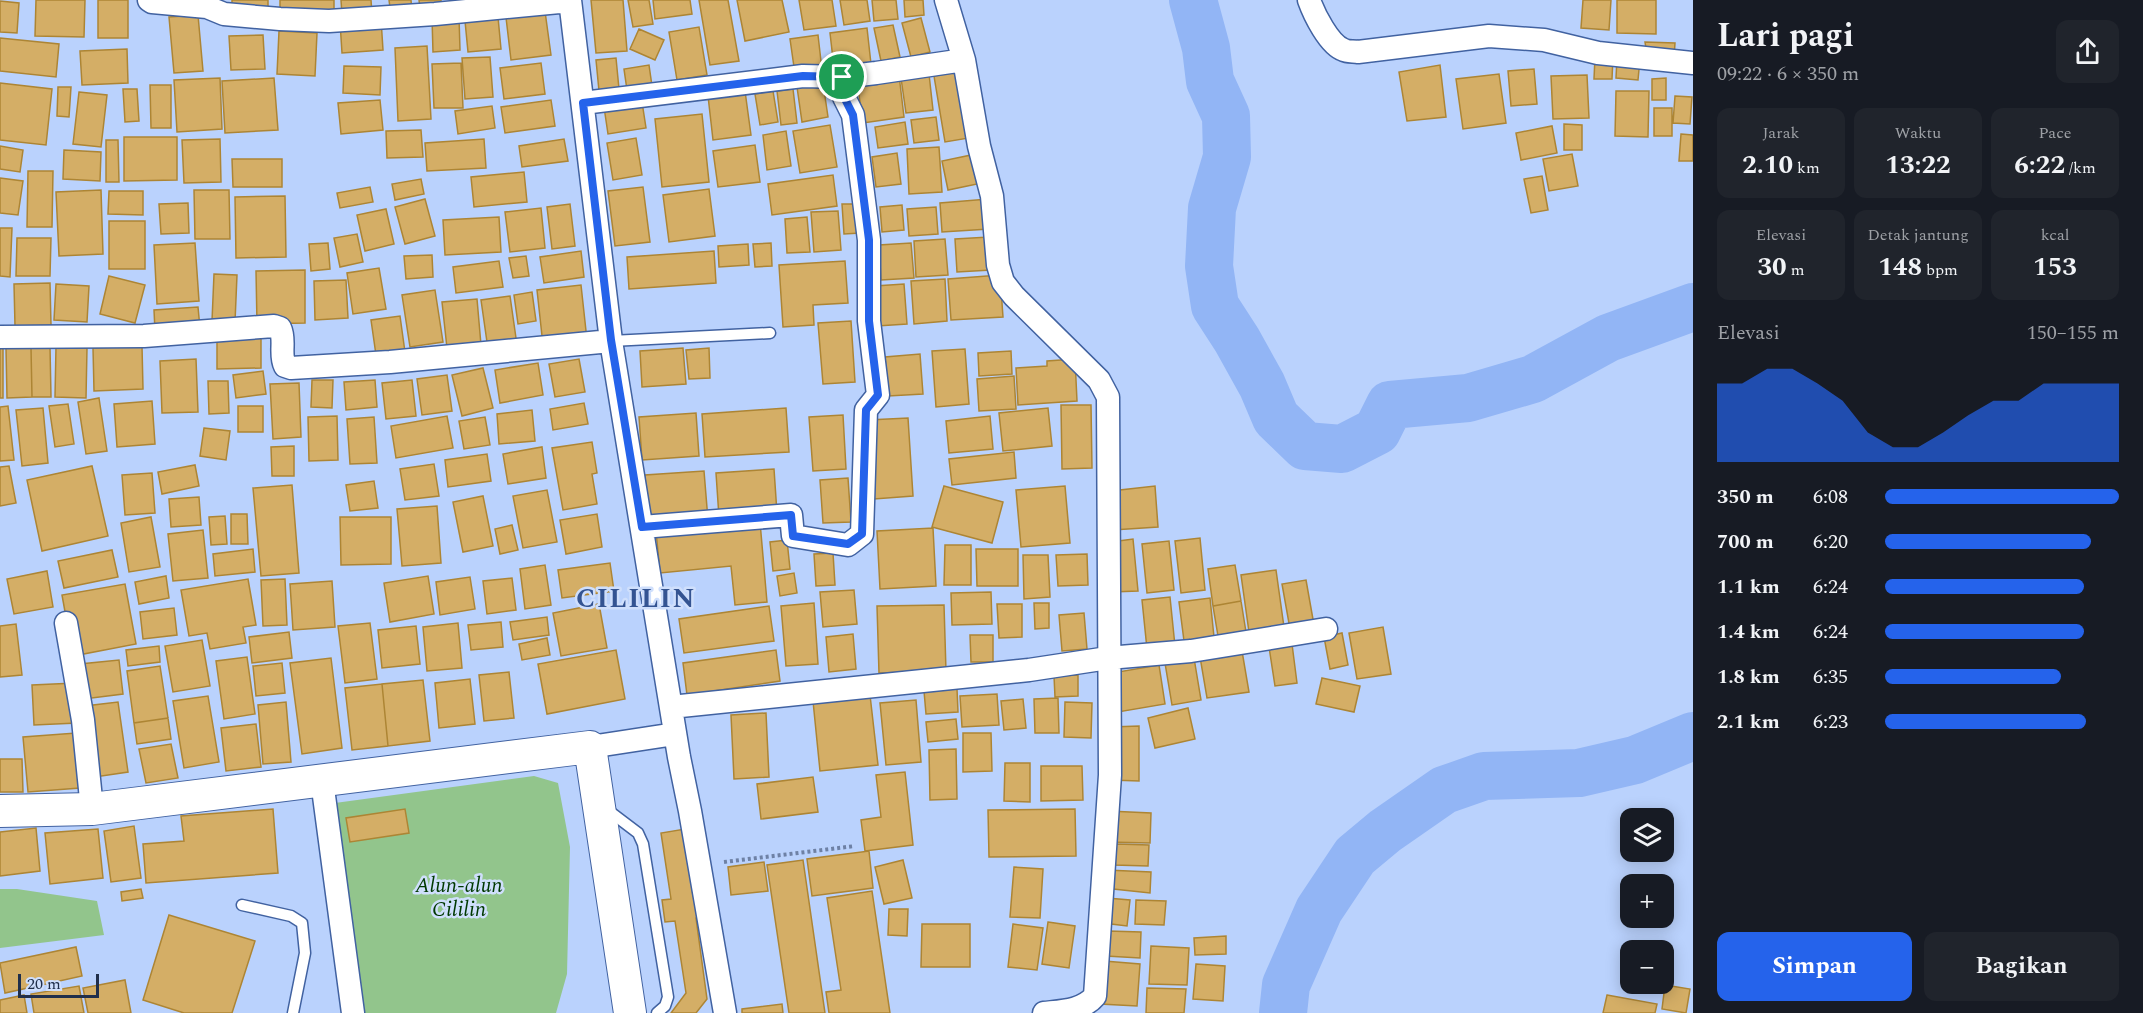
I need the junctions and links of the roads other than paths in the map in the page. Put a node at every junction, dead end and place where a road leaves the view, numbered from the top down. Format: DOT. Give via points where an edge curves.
graph roads {
  1 [pos="149,0"];
  2 [pos="570,0"];
  3 [pos="946,0"];
  4 [pos="1309,0"];
  5 [pos="964,60"];
  6 [pos="1693,63"];
  7 [pos="842,77"];
  8 [pos="583,103"];
  9 [pos="770,333"];
  10 [pos="0,337"];
  11 [pos="611,340"];
  12 [pos="642,527"];
  13 [pos="66,623"];
  14 [pos="1326,629"];
  15 [pos="1108,658"];
  16 [pos="670,707"];
  17 [pos="675,734"];
  18 [pos="590,747"];
  19 [pos="322,781"];
  20 [pos="599,804"];
  21 [pos="92,809"];
  22 [pos="0,811"];
  23 [pos="242,905"];
  24 [pos="293,1013"];
  25 [pos="352,1013"];
  26 [pos="630,1013"];
  27 [pos="657,1013"];
  28 [pos="725,1013"];
  29 [pos="1044,1013"];
  1 -- 2 [label="street" via="207,7 224,14 329,21"];
  2 -- 8 [label="street"];
  3 -- 5 [label="street"];
  4 -- 6 [label="street" via="1316,18 1342,50 1358,52 1489,36 1544,40 1598,53"];
  5 -- 7 [label="street"];
  5 -- 15 [label="street" via="994,209 1003,282 1099,380 1108,397"];
  7 -- 8 [label="street" via="803,76"];
  7 -- 12 [label="street" via="844,97 853,115 869,240 869,321 878,395 866,410 862,534 848,544 793,536 791,515"];
  8 -- 11 [label="street"];
  9 -- 11 [label="lane"];
  10 -- 11 [label="street" via="144,336 274,326 283,333 282,361 291,368"];
  11 -- 12 [label="street"];
  12 -- 16 [label="street"];
  13 -- 21 [label="street" via="83,720"];
  14 -- 15 [label="street" via="1191,651"];
  15 -- 16 [label="street" via="1029,670"];
  15 -- 29 [label="street" via="1110,775 1095,996 1079,1007"];
  16 -- 17 [label="street"];
  17 -- 18 [label="street"];
  17 -- 28 [label="street"];
  18 -- 19 [label="main road"];
  18 -- 20 [label="main road"];
  19 -- 21 [label="main road"];
  19 -- 25 [label="street"];
  20 -- 26 [label="main road"];
  20 -- 27 [label="lane" via="638,833 643,844 668,997"];
  21 -- 22 [label="main road"];
  23 -- 24 [label="lane" via="291,916 302,923 305,953"];
}
